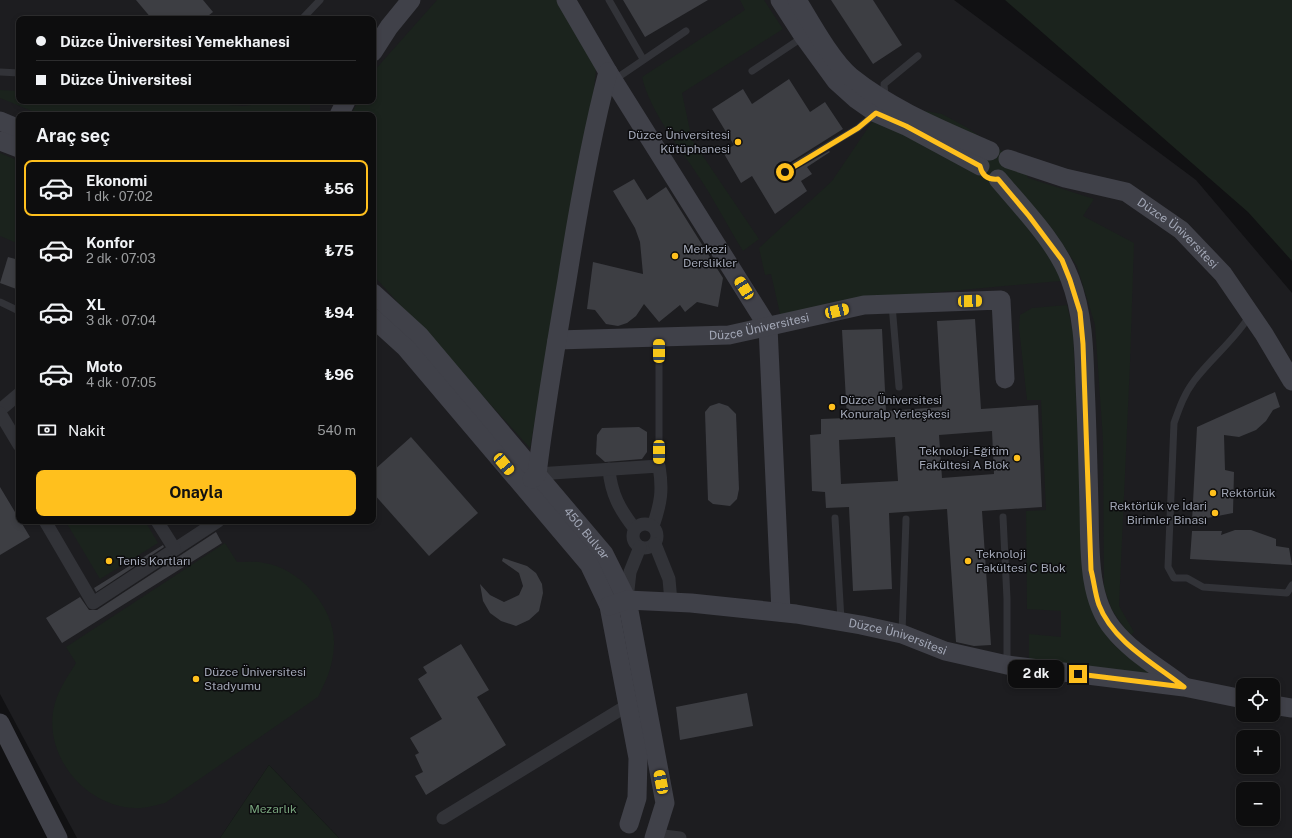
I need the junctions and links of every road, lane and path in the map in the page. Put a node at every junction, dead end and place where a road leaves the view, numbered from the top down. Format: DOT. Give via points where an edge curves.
graph roads {
  1 [pos="320,0"];
  2 [pos="398,0"];
  3 [pos="411,0"];
  4 [pos="566,0"];
  5 [pos="609,0"];
  6 [pos="780,0"];
  7 [pos="797,0"];
  8 [pos="305,16"];
  9 [pos="376,31"];
  10 [pos="686,31"];
  11 [pos="810,33"];
  12 [pos="376,47"];
  13 [pos="918,56"];
  14 [pos="642,59"];
  15 [pos="752,71"];
  16 [pos="0,72"];
  17 [pos="16,74"];
  18 [pos="611,76"];
  19 [pos="880,106"];
  20 [pos="0,121"];
  21 [pos="16,128"];
  22 [pos="0,141"];
  23 [pos="16,147"];
  24 [pos="990,151"];
  25 [pos="1008,159"];
  26 [pos="980,166"];
  27 [pos="785,172"];
  28 [pos="998,179"];
  29 [pos="376,296"];
  30 [pos="0,302"];
  31 [pos="892,304"];
  32 [pos="16,309"];
  33 [pos="1250,314"];
  34 [pos="376,321"];
  35 [pos="768,327"];
  36 [pos="659,337"];
  37 [pos="557,340"];
  38 [pos="1005,379"];
  39 [pos="1292,381"];
  40 [pos="899,387"];
  41 [pos="16,397"];
  42 [pos="0,411"];
  43 [pos="16,440"];
  44 [pos="659,466"];
  45 [pos="609,469"];
  46 [pos="531,481"];
  47 [pos="1003,517"];
  48 [pos="835,518"];
  49 [pos="906,519"];
  50 [pos="47,524"];
  51 [pos="158,524"];
  52 [pos="213,524"];
  53 [pos="653,526"];
  54 [pos="635,529"];
  55 [pos="655,544"];
  56 [pos="640,547"];
  57 [pos="174,548"];
  58 [pos="1292,586"];
  59 [pos="671,602"];
  60 [pos="618,603"];
  61 [pos="781,612"];
  62 [pos="841,621"];
  63 [pos="902,634"];
  64 [pos="1007,665"];
  65 [pos="1184,687"];
  66 [pos="1236,698"];
  67 [pos="628,705"];
  68 [pos="1280,706"];
  69 [pos="1292,708"];
  70 [pos="0,723"];
  71 [pos="443,818"];
  72 [pos="627,833"];
  73 [pos="655,836"];
  74 [pos="58,838"];
  75 [pos="680,838"];
  1 -- 8 [label="lane"];
  2 -- 9 [label="street"];
  3 -- 12 [label="street"];
  4 -- 18 [label="street"];
  5 -- 14 [label="lane"];
  6 -- 11 [label="street"];
  7 -- 11 [label="street"];
  10 -- 14 [label="lane"];
  11 -- 15 [label="lane"];
  11 -- 19 [label="street"];
  13 -- 19 [label="lane" via="884,84"];
  14 -- 18 [label="lane"];
  16 -- 17 [label="lane"];
  18 -- 35 [label="street"];
  18 -- 37 [label="street" via="601,98 576,219"];
  19 -- 24 [label="street"];
  19 -- 26 [label="street" via="906,126"];
  19 -- 27 [label="lane" via="858,128"];
  20 -- 21 [label="street"];
  22 -- 23 [label="street"];
  24 -- 25 [label="street" via="1000,152"];
  24 -- 26 [label="street" via="982,157"];
  25 -- 28 [label="street" via="1009,169"];
  25 -- 33 [label="street, Düzce Üniversitesi" via="1065,178 1126,192 1181,230 1223,274"];
  26 -- 28 [label="street" via="984,176 993,180"];
  28 -- 65 [label="street, Düzce Üniversitesi" via="1062,260 1080,312 1091,570 1100,606 1112,629"];
  29 -- 46 [label="street, 450. Bulvar" via="419,335"];
  30 -- 32 [label="lane"];
  31 -- 35 [label="street, Düzce Üniversitesi" via="864,305"];
  31 -- 38 [label="street, Düzce Üniversitesi" via="1001,300"];
  31 -- 40 [label="lane"];
  33 -- 39 [label="street, Düzce Üniversitesi"];
  33 -- 58 [label="lane" via="1243,327 1194,381 1181,403 1174,423 1168,568 1174,578 1187,578 1203,587 1287,593"];
  34 -- 46 [label="street, 450. Bulvar" via="406,348"];
  35 -- 36 [label="street, Düzce Üniversitesi" via="729,335"];
  35 -- 61 [label="street"];
  36 -- 37 [label="street, Düzce Üniversitesi"];
  36 -- 44 [label="lane"];
  37 -- 46 [label="street"];
  41 -- 42 [label="street"];
  42 -- 43 [label="street"];
  44 -- 45 [label="street"];
  44 -- 53 [label="street" via="662,485 660,505"];
  45 -- 46 [label="street"];
  45 -- 54 [label="street" via="610,485 621,511"];
  46 -- 60 [label="street, 450. Bulvar"];
  47 -- 64 [label="lane" via="1008,600"];
  48 -- 62 [label="lane"];
  49 -- 63 [label="lane"];
  50 -- 57 [label="street" via="93,603"];
  51 -- 57 [label="street"];
  52 -- 57 [label="street"];
  53 -- 54 [label="street" via="645,524"];
  53 -- 55 [label="street" via="658,537"];
  54 -- 56 [label="street" via="633,537"];
  55 -- 56 [label="street" via="648,548"];
  55 -- 59 [label="street" via="669,579"];
  56 -- 60 [label="street"];
  59 -- 60 [label="street, Düzce Üniversitesi"];
  59 -- 61 [label="street, Düzce Üniversitesi"];
  60 -- 67 [label="street, 450. Bulvar"];
  60 -- 73 [label="street, 450. Bulvar" via="665,803"];
  61 -- 62 [label="street, Düzce Üniversitesi"];
  62 -- 63 [label="street, Düzce Üniversitesi"];
  63 -- 64 [label="street, Düzce Üniversitesi" via="945,651"];
  64 -- 65 [label="street, Düzce Üniversitesi"];
  65 -- 66 [label="street, Düzce Üniversitesi"];
  67 -- 71 [label="street"];
  67 -- 72 [label="street, 450. Bulvar" via="638,758 637,798"];
  68 -- 69 [label="street"];
  70 -- 74 [label="street"];
  72 -- 73 [label="street" via="636,818 646,818 653,824"];
  73 -- 75 [label="street"];
}
